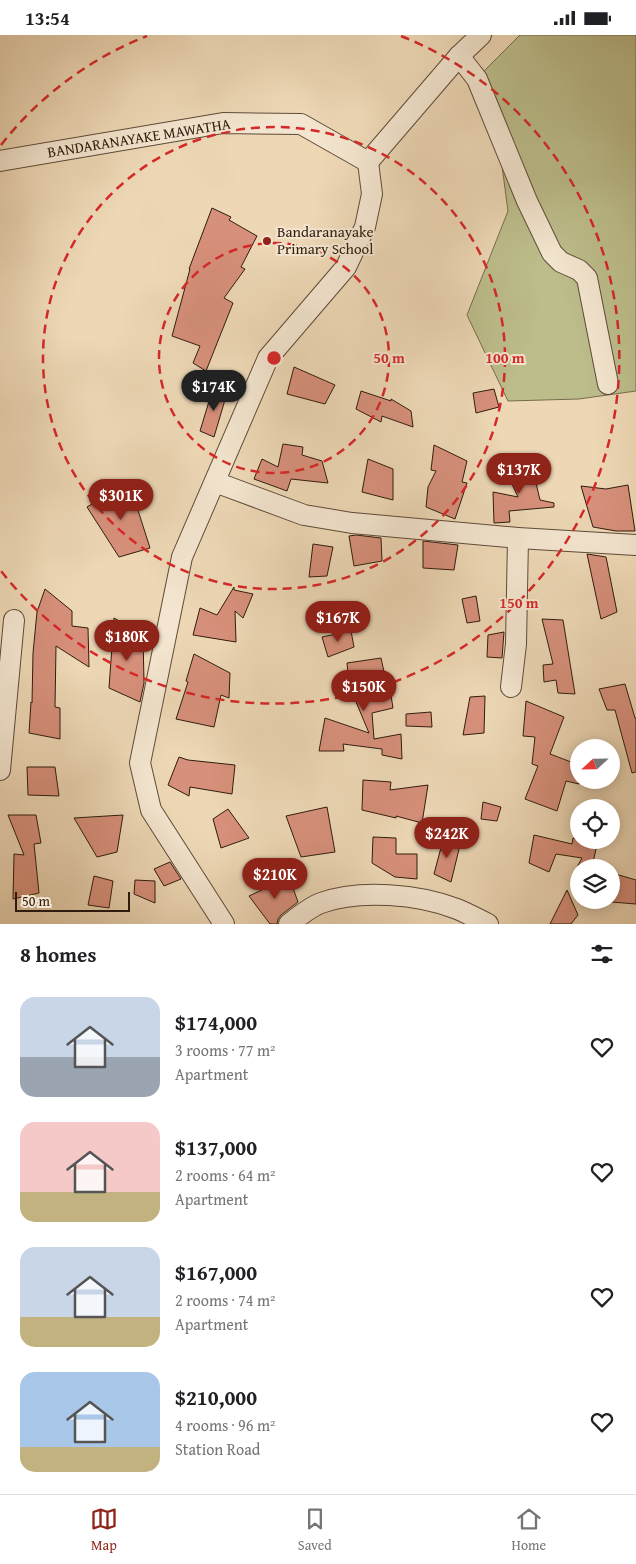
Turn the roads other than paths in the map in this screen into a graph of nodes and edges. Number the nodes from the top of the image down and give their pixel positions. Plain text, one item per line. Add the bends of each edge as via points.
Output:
1 (481, 35) edge
2 (459, 56) junction
3 (0, 161) edge
4 (368, 162) junction
5 (608, 384) dead end
6 (215, 482) junction
7 (518, 538) junction
8 (636, 545) edge
9 (14, 620) dead end
10 (511, 687) dead end
11 (4, 698) edge
12 (0, 770) edge
13 (224, 924) edge
14 (289, 924) edge
15 (488, 924) edge

1 - 2 street
2 - 4 street
2 - 5 street via 477,79 552,253 561,263 580,270 587,278
3 - 4 street, BANDARANAYAKE MAWATHA via 223,123 301,124
4 - 6 street via 372,194 365,227 346,267 268,357
6 - 7 street via 304,515 352,523
6 - 13 street via 182,557 140,763 150,810
7 - 8 street
7 - 10 street via 516,644
9 - 11 street
11 - 12 street
14 - 15 street via 319,903 346,896 397,895 456,909

